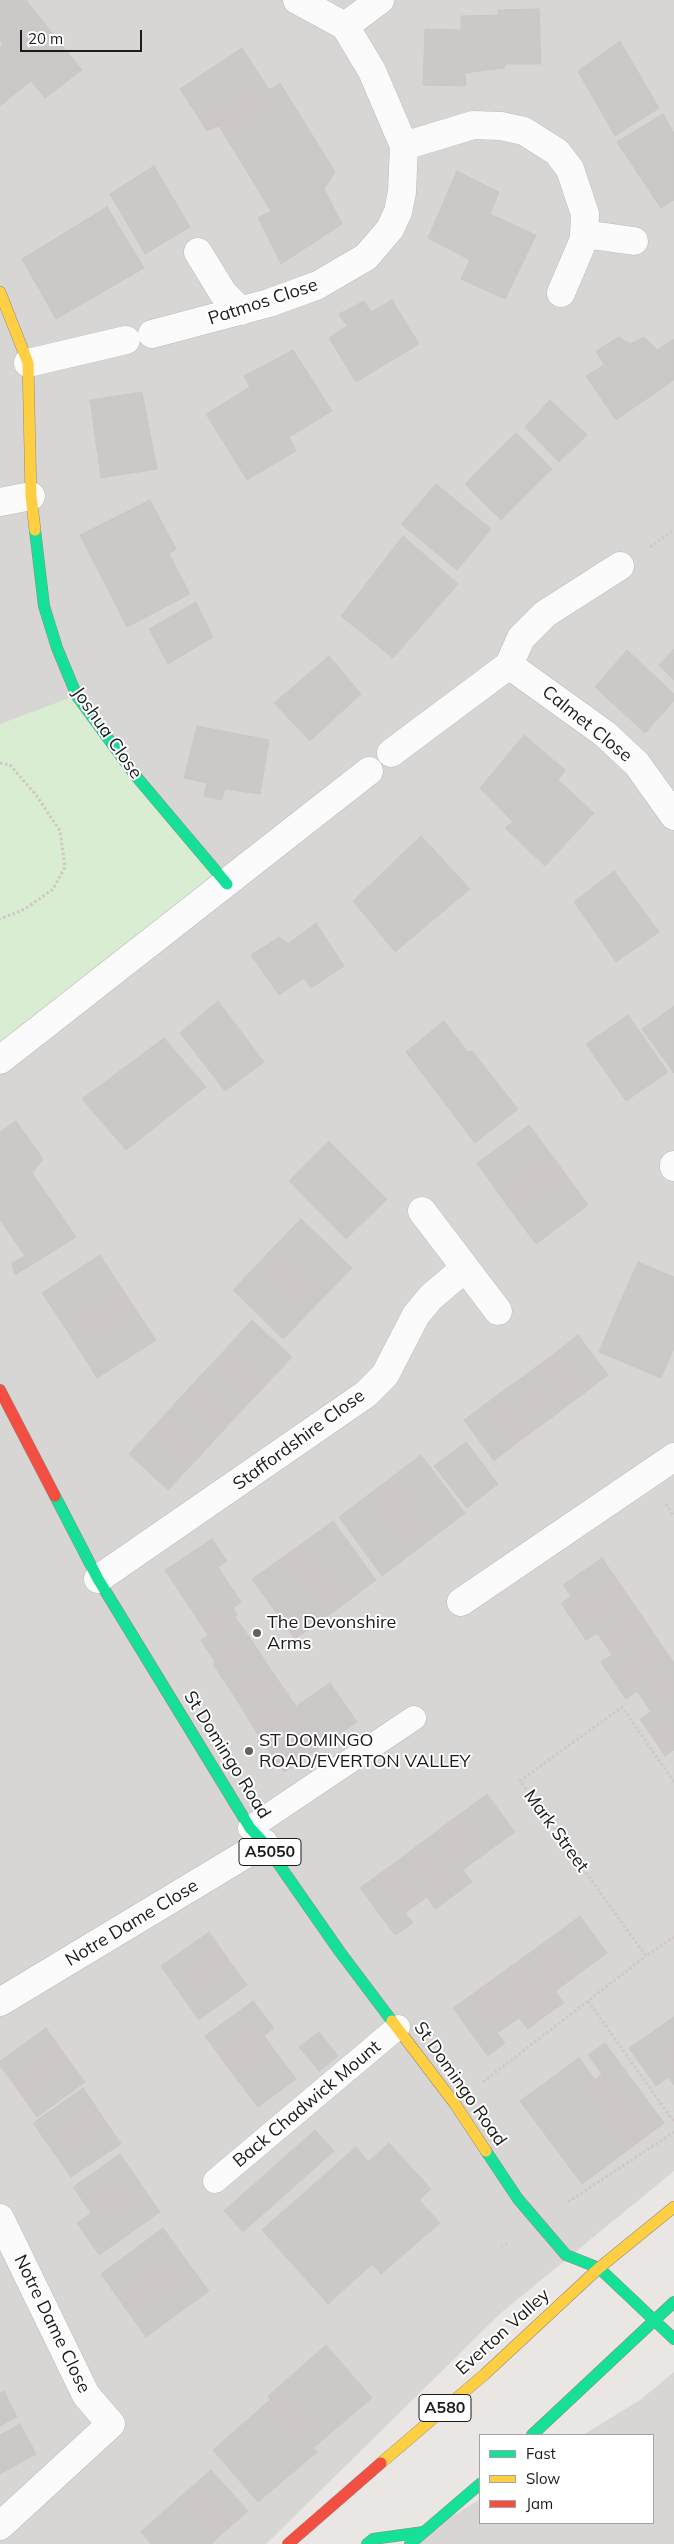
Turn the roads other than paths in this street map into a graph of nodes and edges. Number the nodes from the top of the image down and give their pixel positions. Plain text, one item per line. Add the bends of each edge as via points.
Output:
1 (297, 0) edge
2 (380, 0) edge
3 (345, 26) junction
4 (404, 146) junction
5 (584, 234) junction
6 (634, 241) dead end
7 (198, 252) dead end
8 (0, 292) edge
9 (561, 293) dead end
10 (241, 311) junction
11 (28, 363) junction
12 (31, 496) junction
13 (0, 502) edge
14 (620, 566) dead end
15 (510, 665) junction
16 (390, 753) dead end
17 (369, 771) dead end
18 (674, 816) edge
19 (227, 884) junction
20 (0, 1060) edge
21 (422, 1210) dead end
22 (465, 1268) junction
23 (498, 1311) dead end
24 (0, 1390) edge
25 (674, 1457) edge
26 (98, 1579) junction
27 (461, 1602) dead end
28 (414, 1718) dead end
29 (257, 1836) junction
30 (0, 2002) edge
31 (398, 2027) junction
32 (215, 2181) dead end
33 (674, 2207) edge
34 (0, 2218) edge
35 (599, 2268) junction
36 (674, 2302) edge
37 (654, 2319) junction
38 (674, 2338) edge
39 (533, 2434) edge
40 (479, 2485) edge
41 (0, 2526) edge
42 (424, 2532) junction
43 (288, 2544) edge
44 (367, 2544) edge
45 (410, 2544) edge

1 - 3 street
2 - 3 street
3 - 4 street, Patmos Close via 372,71
4 - 5 street via 473,125 524,131 557,152 570,169 585,214
4 - 10 street, Patmos Close via 398,212 380,244 366,257 318,285
5 - 6 street
5 - 9 street
7 - 10 street via 223,293
8 - 11 main road, Joshua Close
10 - 11 street, Patmos Close
11 - 12 main road, Joshua Close
12 - 13 street
12 - 19 main road, Joshua Close via 44,606 77,696 135,775
14 - 15 street via 545,614 521,638
15 - 16 street
15 - 18 street, Calmet Close via 605,734 637,764
17 - 19 street
19 - 20 street
21 - 22 street
22 - 23 street
22 - 26 street, Staffordshire Close via 416,1315 385,1375 366,1394
24 - 26 main road, St Domingo Road / A5050
25 - 27 street
26 - 29 main road, St Domingo Road / A5050
28 - 29 lane
29 - 30 street, Notre Dame Close
29 - 31 main road, St Domingo Road / A5050
31 - 32 lane, Back Chadwick Mount
31 - 35 main road, St Domingo Road / A5050 via 455,2104 518,2199 566,2254
33 - 35 main road, Everton Valley / A580
34 - 41 street, Notre Dame Close via 86,2395 111,2424
35 - 37 main road, A5050
35 - 43 main road, Everton Valley / A580 via 484,2374
36 - 37 main road
37 - 38 main road, A5050
37 - 39 main road
40 - 42 main road
42 - 44 main road via 373,2539
42 - 45 main road

